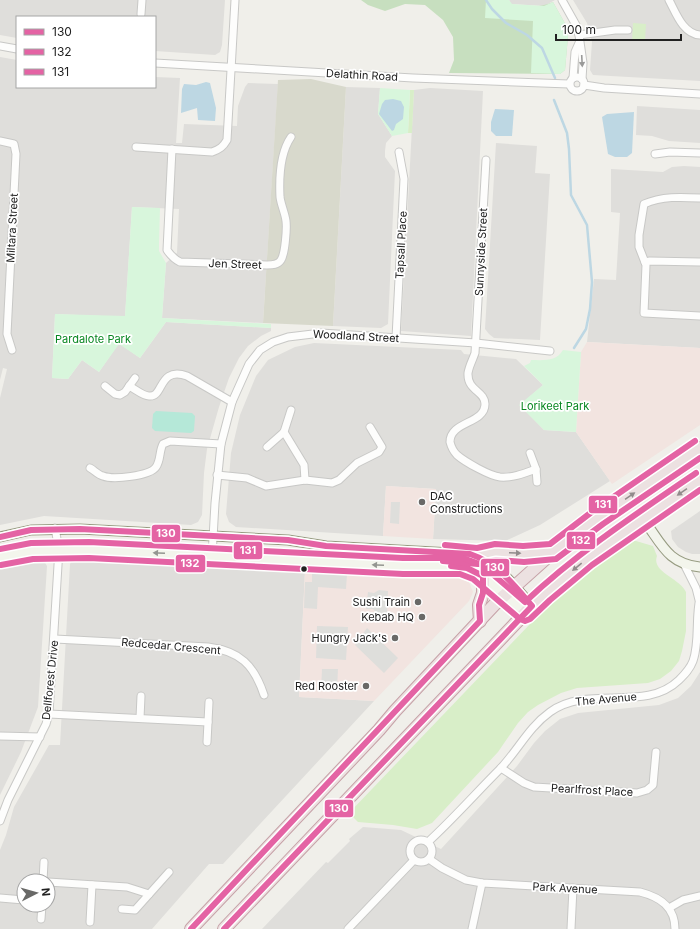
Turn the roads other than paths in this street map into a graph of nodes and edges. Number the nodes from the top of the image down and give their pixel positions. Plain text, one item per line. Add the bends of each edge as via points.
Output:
1 (142, 0) edge
2 (235, 0) edge
3 (562, 0) edge
4 (669, 0) edge
5 (141, 14) dead end
6 (628, 30) dead end
7 (579, 35) junction
8 (700, 35) edge
9 (579, 43) junction
10 (0, 46) edge
11 (16, 49) edge
12 (156, 63) edge
13 (231, 68) junction
14 (573, 78) junction
15 (583, 82) junction
16 (569, 84) junction
17 (700, 94) edge
18 (291, 137) dead end
19 (0, 141) edge
20 (136, 147) dead end
21 (172, 150) junction
22 (399, 152) dead end
23 (700, 153) edge
24 (655, 154) dead end
25 (486, 160) dead end
26 (700, 198) edge
27 (645, 262) junction
28 (700, 262) edge
29 (700, 316) edge
30 (396, 338) junction
31 (476, 344) junction
32 (12, 350) dead end
33 (550, 351) dead end
34 (135, 378) dead end
35 (105, 386) dead end
36 (129, 386) junction
37 (232, 402) junction
38 (290, 410) dead end
39 (370, 427) dead end
40 (284, 432) junction
41 (221, 444) junction
42 (267, 447) dead end
43 (700, 448) edge
44 (530, 453) dead end
45 (90, 468) dead end
46 (536, 469) junction
47 (217, 475) junction
48 (305, 480) junction
49 (700, 480) edge
50 (537, 482) dead end
51 (643, 519) junction
52 (55, 528) junction
53 (213, 536) junction
54 (0, 537) edge
55 (58, 550) junction
56 (553, 552) junction
57 (0, 556) edge
58 (212, 556) junction
59 (478, 556) junction
60 (684, 564) junction
61 (700, 567) edge
62 (483, 576) junction
63 (514, 586) junction
64 (505, 595) junction
65 (700, 599) edge
66 (528, 610) junction
67 (480, 621) junction
68 (54, 639) junction
69 (698, 648) edge
70 (264, 695) dead end
71 (141, 696) dead end
72 (209, 702) dead end
73 (49, 714) junction
74 (140, 718) junction
75 (208, 722) junction
76 (0, 736) edge
77 (40, 737) junction
78 (207, 742) dead end
79 (656, 752) dead end
80 (501, 768) junction
81 (0, 821) edge
82 (428, 842) junction
83 (429, 859) junction
84 (414, 860) junction
85 (44, 862) dead end
86 (169, 872) dead end
87 (43, 873) edge
88 (56, 883) edge
89 (482, 883) junction
90 (92, 885) junction
91 (573, 888) junction
92 (149, 894) junction
93 (700, 896) edge
94 (0, 898) edge
95 (16, 899) edge
96 (669, 908) junction
97 (122, 909) dead end
98 (41, 913) edge
99 (41, 919) dead end
100 (90, 922) dead end
101 (191, 929) edge
102 (224, 929) edge
103 (348, 929) edge
104 (472, 929) edge
105 (571, 929) edge
106 (675, 929) edge

1 - 5 street
2 - 13 street
3 - 7 street
4 - 8 street via 685,27 691,33
6 - 7 street
7 - 9 street
9 - 14 street via 575,52
9 -> 15 street via 582,51
10 - 11 street
12 - 13 street, Delathin Road
13 - 16 street, Delathin Road
13 - 21 street via 227,140 224,145 212,152
14 - 15 street via 577,77
14 - 16 street
15 - 16 street via 581,90 577,92 572,90
15 - 17 street via 604,88
18 - 21 street, Jen Street via 285,146 280,174 280,198 286,220 284,251 281,261 267,265 180,262 170,255 167,250
19 - 32 street, Miltara Street via 14,144 16,154 7,334
20 - 21 street
22 - 30 street, Tapsall Place via 404,179
23 - 24 street
25 - 31 street, Sunnyside Street
26 - 27 street via 673,197 644,204 639,247
27 - 28 street
27 - 29 street via 644,313
30 - 31 street, Woodland Street
30 - 37 street, Woodland Street via 321,333 288,336 260,350 249,364
31 - 33 street, Woodland Street
31 - 46 street, Sunnyside Street via 468,373 473,388 484,398 484,410 454,432 450,440 451,447 457,455 488,474 510,476
34 - 36 street
35 - 36 street via 120,395
36 - 37 street via 152,396 168,376 174,373 181,374
37 - 41 street, Woodland Street
38 - 40 street
39 - 48 street via 382,447 379,452 357,463 339,480 332,483
40 - 42 street
40 - 48 street via 304,465
41 - 45 street via 170,441 163,444 156,467 152,472 145,474 110,478
41 - 47 street, Woodland Street
56 -> 43 highway
44 - 46 street
46 - 50 street
47 - 48 street via 247,478 266,486
47 - 53 street, Woodland Street
49 -> 51 highway
51 - 60 main road via 670,555
51 -> 66 highway via 579,566
52 - 53 main road
52 - 54 main road
52 - 55 street, Dellforest Drive
53 - 58 street, Woodland Street
53 - 59 main road
55 - 57 main road
58 -> 55 main road
55 - 68 street, Dellforest Drive
59 -> 56 highway via 495,552
56 - 63 highway
62 -> 58 main road via 462,566 403,566
59 - 63 main road via 492,564
60 - 61 main road
60 - 65 street
62 - 64 main road
62 - 67 highway via 483,593 479,605
63 - 64 highway
63 - 66 main road
64 - 66 main road
64 - 67 highway
65 - 69 street, The Avenue
66 - 102 highway
67 - 101 highway
68 - 70 street, Redcedar Crescent via 222,649 250,666 259,679
68 - 73 street, Dellforest Drive
69 - 80 street, The Avenue via 686,673 663,692 648,696 578,700 557,707 535,725
71 - 74 street
72 - 75 street
73 - 74 street
73 - 77 street, Dellforest Drive
74 - 75 street
75 - 78 street
76 - 77 street
77 - 81 street, Dellforest Drive
79 - 80 street, Pearlfrost Place via 653,785 637,793 534,787
80 - 82 street, The Avenue
82 - 83 street via 432,850
82 - 84 street via 421,840 414,843 411,850
83 - 84 street via 420,862
83 - 89 street, Park Avenue via 466,880
84 - 103 street
85 - 87 street
86 - 92 street
88 - 90 street
89 - 91 street, Park Avenue
89 - 104 street
90 - 92 street via 127,887
90 - 100 street
91 - 96 street, Park Avenue via 640,892 652,895
91 - 105 street
92 - 97 street via 135,910
93 - 96 street via 683,900
94 - 95 street
96 - 106 street via 675,920
98 - 99 street

